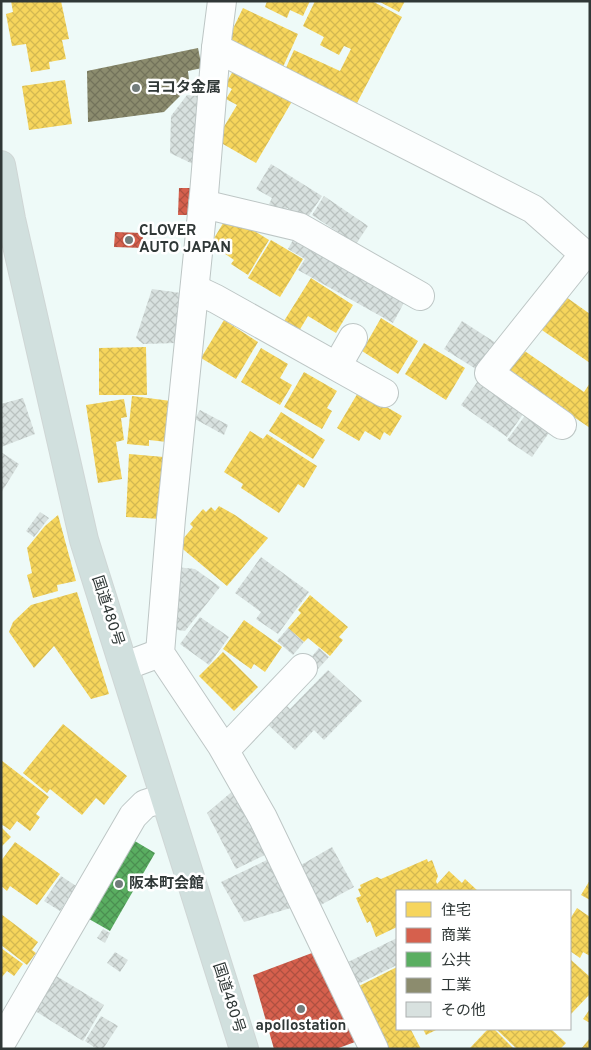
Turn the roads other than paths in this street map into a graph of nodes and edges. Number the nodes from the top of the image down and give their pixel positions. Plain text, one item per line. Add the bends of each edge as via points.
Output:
1 (222, 1) edge
2 (216, 48) junction
3 (1, 165) edge
4 (203, 204) junction
5 (194, 289) junction
6 (420, 296) dead end
7 (353, 338) dead end
8 (337, 366) junction
9 (384, 393) dead end
10 (562, 425) dead end
11 (160, 653) junction
12 (125, 666) junction
13 (303, 668) dead end
14 (225, 750) junction
15 (164, 798) junction
16 (1, 1043) edge
17 (244, 1049) edge
18 (374, 1049) edge

1 - 2 street
2 - 4 street
2 - 10 street via 533,209 584,254 489,373
3 - 12 highway, 国道480号 via 84,540
4 - 5 street
4 - 6 street via 299,227
5 - 8 street
5 - 11 street
7 - 8 street
8 - 9 street
11 - 12 street
11 - 14 street
12 - 15 highway, 国道480号
13 - 14 street
14 - 18 street via 263,818
15 - 16 street via 145,804 133,816
15 - 17 highway, 国道480号

